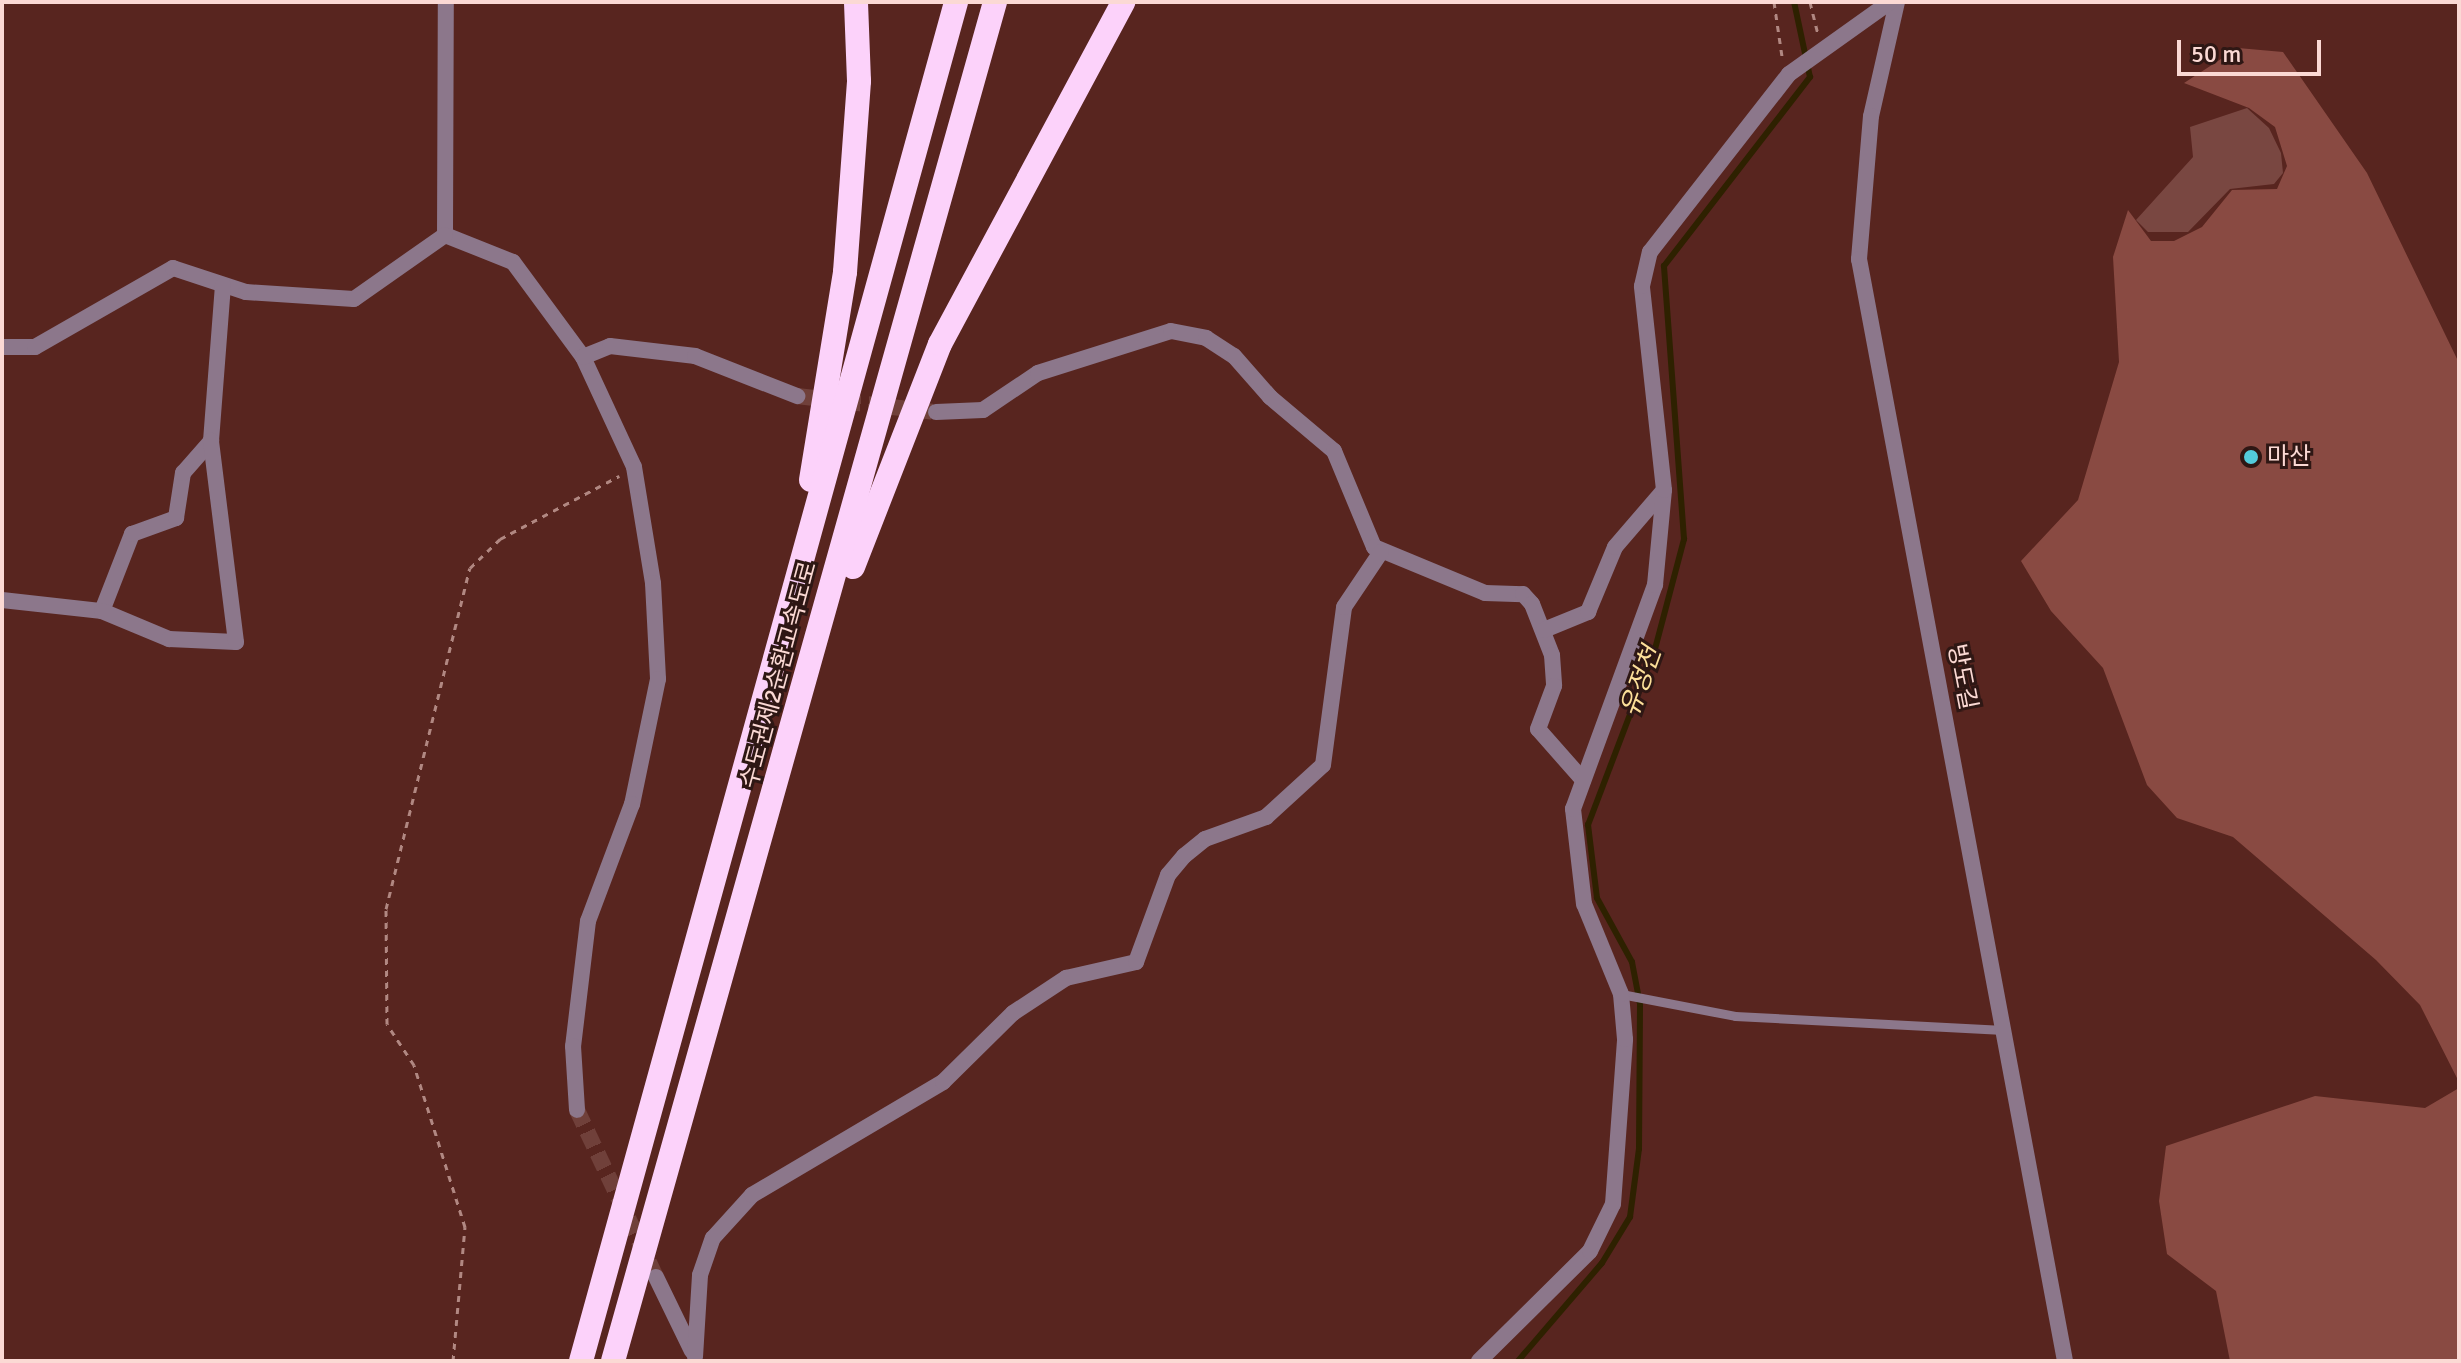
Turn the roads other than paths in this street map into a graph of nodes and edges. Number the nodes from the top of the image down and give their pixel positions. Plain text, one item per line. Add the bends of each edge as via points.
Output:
1 (446, 2) edge
2 (856, 2) edge
3 (956, 2) edge
4 (995, 2) edge
5 (1123, 2) edge
6 (1890, 2) edge
7 (1897, 2) edge
8 (445, 235) junction
9 (223, 285) junction
10 (2, 347) edge
11 (583, 357) junction
12 (797, 396) tunnel mouth
13 (936, 412) tunnel mouth
14 (211, 441) junction
15 (1664, 490) junction
16 (1381, 552) junction
17 (2, 600) edge
18 (102, 611) junction
19 (1544, 630) junction
20 (1583, 780) junction
21 (774, 797) junction
22 (741, 801) junction
23 (1621, 994) junction
24 (2004, 1030) junction
25 (577, 1110) tunnel mouth
26 (656, 1277) tunnel mouth
27 (694, 1360) edge
28 (581, 1361) edge
29 (613, 1361) edge
30 (1479, 1361) edge
31 (2065, 1361) edge

1 - 8 street
2 - 22 highway via 854,164 823,422
3 - 22 highway, 수도권제2순환고속도로
4 - 21 highway, 수도권제2순환고속도로
5 - 21 highway via 911,408
6 - 15 street via 1792,71 1650,252 1642,286
7 - 24 street, 방도길 via 1871,116 1859,259
8 - 9 street via 354,299
8 - 11 street via 513,262
9 - 10 street via 173,268 35,347
9 - 14 street
11 - 12 street via 610,346 695,356
11 - 25 street via 634,467 653,583 658,679 632,804 588,921 573,1046
13 - 16 street via 983,410 1038,373 1171,331 1206,338 1234,356 1270,397 1334,451 1358,517
14 - 18 street via 183,473 176,518 132,534
14 - 18 street via 236,642 169,639
15 - 19 street via 1615,547 1588,612
15 - 20 street via 1655,585
16 - 19 street via 1485,593 1523,594
16 - 27 street via 1344,607 1323,765 1266,817 1205,839 1184,856 1168,875 1136,962 1066,978 1013,1013 943,1082 752,1195 713,1238 700,1275
17 - 18 street
19 - 20 street via 1554,686 1538,729
20 - 23 street via 1573,809 1573,863
21 - 29 highway, 수도권제2순환고속도로
22 - 28 highway, 수도권제2순환고속도로
23 - 24 lane via 1649,995 1735,1016
23 - 30 street via 1625,1039 1613,1204 1590,1251
24 - 31 street, 방도길
26 - 27 street

